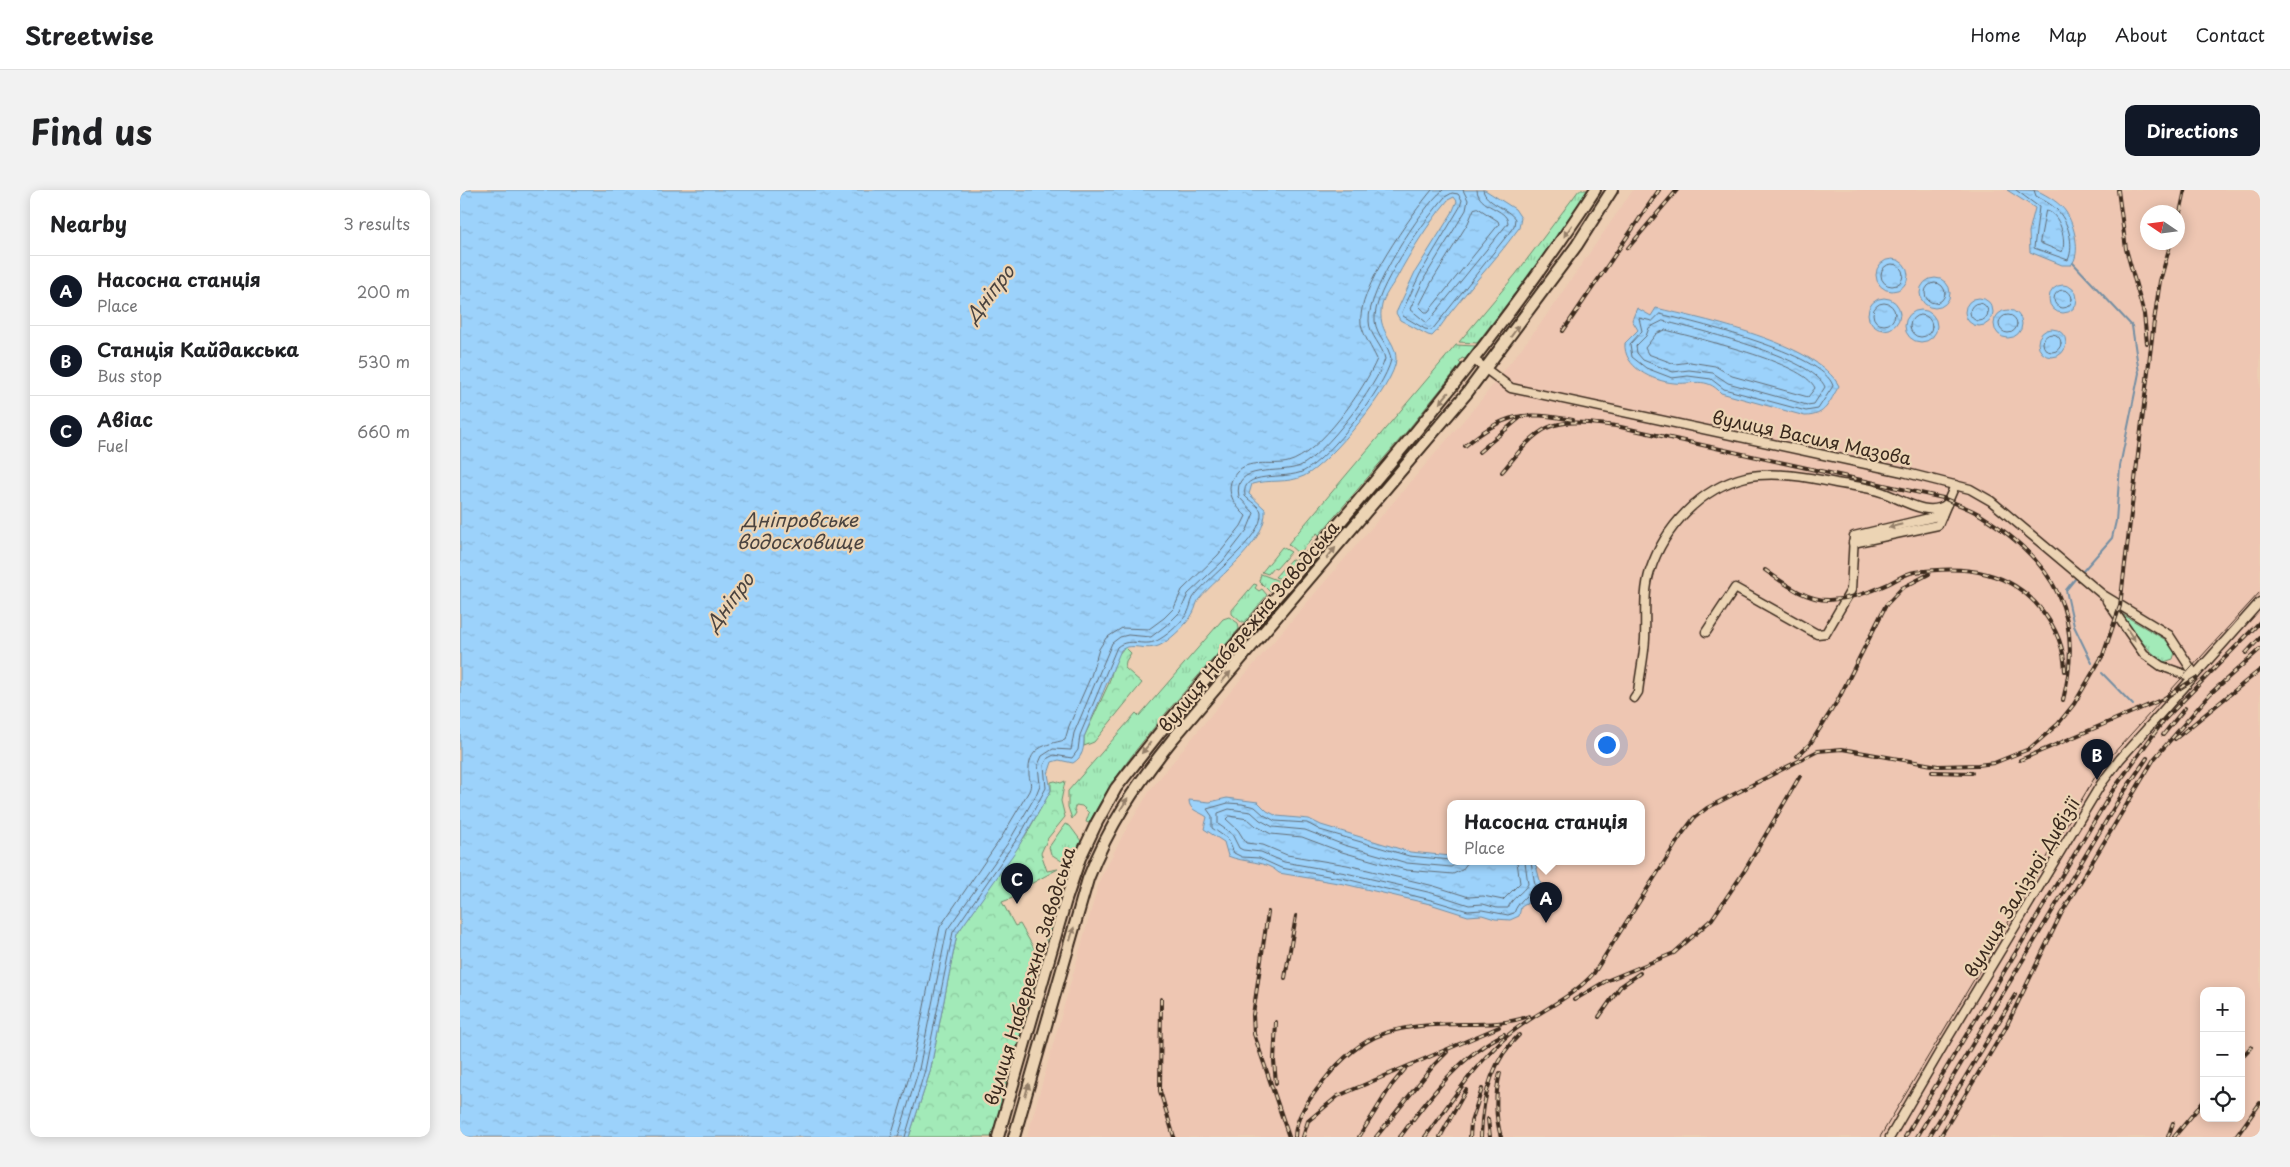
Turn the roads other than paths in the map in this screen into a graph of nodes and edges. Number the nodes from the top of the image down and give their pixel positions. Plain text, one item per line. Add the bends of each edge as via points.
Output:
1 (1595, 190) edge
2 (1612, 190) edge
3 (1474, 360) junction
4 (1486, 370) junction
5 (1955, 485) junction
6 (1947, 504) junction
7 (2103, 595) junction
8 (2260, 602) edge
9 (1706, 632) dead end
10 (2194, 676) junction
11 (1634, 698) dead end
12 (998, 1137) edge
13 (1014, 1137) edge
14 (1890, 1137) edge

1 -> 3 main road, вулиця Набережна Заводська
4 -> 2 main road, вулиця Набережна Заводська via 1577,245
3 - 4 street, вулиця Василя Мазова
3 -> 12 main road, вулиця Набережна Заводська via 1133,764 1111,796 1074,874
4 - 5 street, вулиця Василя Мазова via 1511,388
13 -> 4 main road, вулиця Набережна Заводська via 1088,879 1119,812 1172,740
5 - 6 street
5 - 7 street, вулиця Василя Мазова via 1991,501
6 - 9 street via 1938,525 1853,543 1851,590 1826,633 1817,634 1735,588
6 - 11 street via 1940,510 1928,510 1882,492 1824,480 1776,475 1747,477 1719,486 1685,513 1658,550 1649,573 1645,640 1638,692
7 - 10 street, вулиця Василя Мазова via 2169,635
7 -> 10 street, вулиця Василя Мазова via 2144,654 2161,666
8 - 10 street, вулиця Залізної Дивізії
10 - 14 street, вулиця Залізної Дивізії via 2101,784

